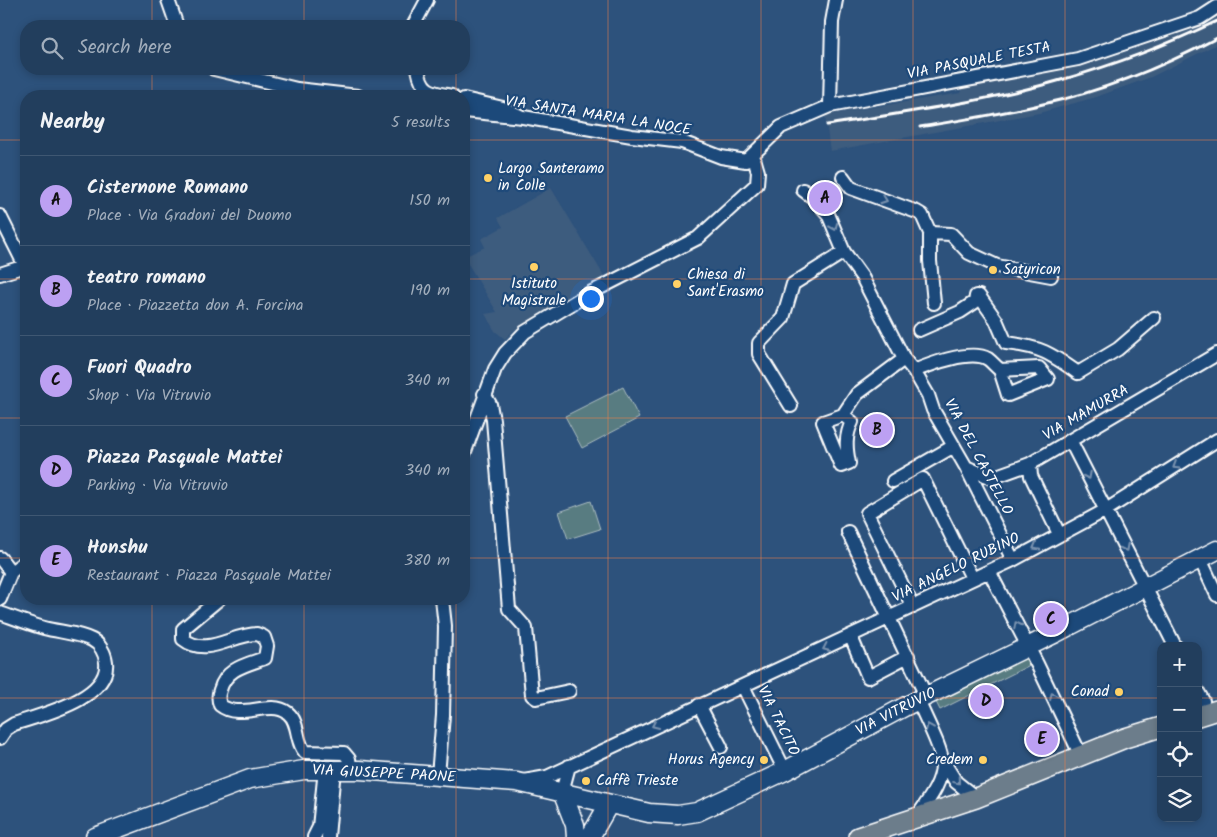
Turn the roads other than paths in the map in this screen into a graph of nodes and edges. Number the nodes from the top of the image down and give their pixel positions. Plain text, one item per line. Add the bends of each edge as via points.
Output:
1 (168, 0) edge
2 (427, 0) edge
3 (836, 0) edge
4 (1217, 7) edge
5 (175, 20) edge
6 (416, 20) edge
7 (239, 75) edge
8 (420, 75) edge
9 (306, 90) edge
10 (428, 90) edge
11 (470, 100) edge
12 (830, 106) junction
13 (470, 112) edge
14 (522, 117) junction
15 (754, 155) junction
16 (843, 177) dead end
17 (803, 190) dead end
18 (0, 216) edge
19 (930, 232) junction
20 (844, 252) junction
21 (20, 257) edge
22 (20, 268) edge
23 (0, 274) edge
24 (1051, 276) dead end
25 (934, 303) dead end
26 (1154, 318) dead end
27 (919, 330) dead end
28 (1048, 352) junction
29 (1217, 354) edge
30 (904, 358) junction
31 (1039, 368) junction
32 (914, 370) junction
33 (1000, 370) junction
34 (484, 394) junction
35 (791, 406) dead end
36 (843, 415) dead end
37 (470, 425) edge
38 (473, 428) junction
39 (470, 437) edge
40 (1217, 440) edge
41 (1071, 442) junction
42 (954, 446) junction
43 (1030, 464) junction
44 (966, 467) junction
45 (893, 481) dead end
46 (1106, 510) junction
47 (848, 532) dead end
48 (1059, 534) junction
49 (1217, 550) edge
50 (0, 558) edge
51 (1200, 559) junction
52 (1013, 560) junction
53 (20, 565) edge
54 (989, 571) junction
55 (11, 572) junction
56 (972, 578) junction
57 (1144, 587) junction
58 (1217, 595) edge
59 (0, 599) edge
60 (212, 605) edge
61 (443, 605) edge
62 (913, 607) junction
63 (0, 613) edge
64 (890, 618) junction
65 (851, 637) junction
66 (1173, 642) edge
67 (1028, 646) junction
68 (908, 656) junction
69 (743, 686) junction
70 (569, 690) dead end
71 (922, 698) junction
72 (699, 705) junction
73 (1157, 728) edge
74 (0, 738) edge
75 (722, 747) dead end
76 (1081, 756) junction
77 (942, 761) junction
78 (569, 766) junction
79 (336, 769) junction
80 (784, 771) junction
81 (438, 776) junction
82 (517, 782) junction
83 (562, 792) junction
84 (976, 798) junction
85 (609, 804) junction
86 (916, 818) junction
87 (96, 837) edge
88 (314, 837) edge
89 (328, 837) edge
90 (576, 837) edge
91 (590, 837) edge
92 (858, 837) edge

1 - 5 street
2 - 6 street
3 - 12 street via 832,22
4 - 12 street, VIA PASQUALE TESTA via 1200,18 1078,59
7 - 9 street
8 - 10 street
11 - 14 street via 503,108
12 - 15 street, VIA PASQUALE TESTA via 781,127
13 - 14 street, VIA SANTA MARIA LA NOCE
14 - 15 street, VIA SANTA MARIA LA NOCE via 682,142 738,161 746,161
15 - 34 street via 757,184 698,238 588,294 525,332 505,353
16 -> 19 street via 852,188 922,215
17 -> 20 street, VIA DEL CASTELLO via 828,214
18 - 21 street
19 - 24 street via 951,234 969,253 997,266
19 - 25 street
20 - 30 street, VIA DEL CASTELLO via 862,277
20 - 35 street via 793,284 783,318 760,343 759,354
22 - 23 street
26 - 28 street via 1118,349 1078,372
27 - 28 street via 960,312 977,296 996,320 1006,343
28 - 31 street
29 - 41 street, VIA MAMURRA
30 - 32 street, VIA DEL CASTELLO
30 - 36 street via 857,394
31 - 33 street
31 - 33 street via 1048,379 1008,395
32 - 33 street via 940,361 974,356 988,359
32 - 42 street, VIA DEL CASTELLO
34 - 38 street
34 - 70 street via 493,420 509,609 526,628 532,695 536,698
37 - 38 street
38 - 39 street
40 -> 46 street, VIA ANGELO RUBINO
41 - 43 street, VIA MAMURRA
41 -> 46 street
42 - 44 street, VIA DEL CASTELLO
42 - 45 street
43 - 44 street, VIA MAMURRA via 991,478
43 - 48 street via 1031,476
44 - 52 street, VIA DEL CASTELLO
46 - 48 street, VIA ANGELO RUBINO
46 -> 57 street
47 - 64 street
48 -> 52 street, VIA ANGELO RUBINO
49 - 51 street, VIA VITRUVIO
50 - 55 street
51 - 57 street, VIA VITRUVIO
51 - 58 street
52 - 54 street, VIA ANGELO RUBINO
53 - 55 street
54 - 56 street, VIA ANGELO RUBINO
67 -> 54 street
55 - 59 street
56 - 62 street, VIA ANGELO RUBINO
56 - 62 street via 923,479 867,513
57 - 66 street
57 - 67 street, VIA VITRUVIO
60 - 79 street via 183,629 183,639 202,647 257,634 264,637 267,646 265,658 228,674 220,690 220,706 234,712 281,710 289,714 305,752 344,754 349,759
61 - 81 street via 443,714
62 - 64 street, VIA ANGELO RUBINO
63 - 74 street via 43,628 91,639 104,653 106,666 103,678 76,702 14,724
64 - 65 street, VIA ANGELO RUBINO
64 - 68 street
65 - 68 street via 868,677
65 -> 69 street, VIA ANGELO RUBINO
67 - 71 street, VIA VITRUVIO
76 -> 67 street
68 - 71 street
69 - 72 street, VIA ANGELO RUBINO
69 - 80 street, VIA TACITO
77 -> 71 street
71 - 80 street, VIA VITRUVIO
72 - 75 street
72 -> 78 street, VIA ANGELO RUBINO
73 - 76 main road
76 - 84 main road
77 -> 84 street via 956,782
77 - 86 street via 934,791
78 - 82 street, VIA ANGELO RUBINO via 548,777
78 - 83 street
79 - 81 street, VIA GIUSEPPE PAONE
79 - 87 street, VIA GIUSEPPE PAONE via 277,773 250,779
79 - 88 street
79 - 89 street
80 - 85 street, VIA VITRUVIO via 704,809 678,815 649,813
81 - 82 street, VIA GIUSEPPE PAONE
82 - 83 street, VIA GIUSEPPE PAONE
83 - 85 street, VIA VITRUVIO
83 - 90 street via 575,825
84 - 86 main road
85 - 91 street
86 - 92 main road

